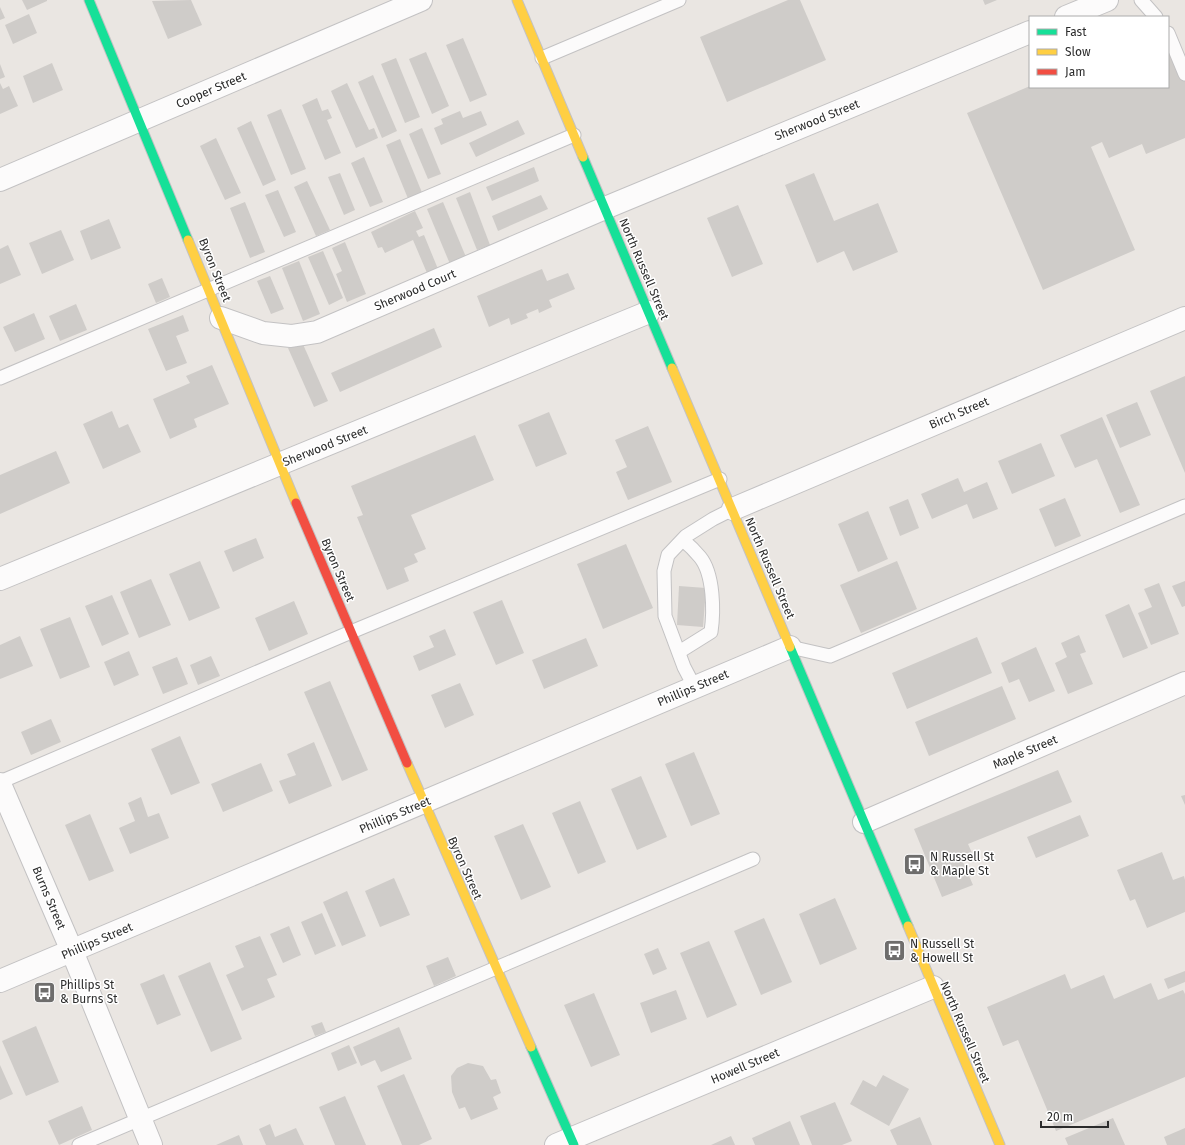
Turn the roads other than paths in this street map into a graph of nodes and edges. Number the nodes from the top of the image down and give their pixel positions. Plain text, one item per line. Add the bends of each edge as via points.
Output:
1 (89, 0) edge
2 (421, 0) edge
3 (518, 0) edge
4 (679, 0) edge
5 (1107, 0) edge
6 (1141, 0) edge
7 (1068, 16) edge
8 (1155, 16) edge
9 (1029, 32) edge
10 (1169, 35) edge
11 (542, 58) junction
12 (1185, 74) edge
13 (140, 121) junction
14 (574, 135) junction
15 (0, 180) edge
16 (605, 208) junction
17 (210, 290) junction
18 (649, 312) junction
19 (221, 318) junction
20 (1185, 318) edge
21 (0, 378) edge
22 (280, 465) junction
23 (720, 479) junction
24 (1185, 506) edge
25 (733, 509) junction
26 (683, 540) junction
27 (0, 579) edge
28 (351, 632) junction
29 (790, 648) junction
30 (679, 652) junction
31 (1185, 683) edge
32 (695, 688) junction
33 (0, 783) edge
34 (424, 803) junction
35 (864, 822) junction
36 (753, 859) dead end
37 (72, 951) junction
38 (496, 969) junction
39 (0, 981) edge
40 (933, 987) junction
41 (140, 1119) junction
42 (567, 1143) edge
43 (79, 1145) edge
44 (151, 1145) edge
45 (1000, 1145) edge

1 - 13 street, Byron Street
2 - 13 street, Cooper Street
3 - 11 street, North Russell Street
4 - 11 lane
5 - 7 street
6 - 8 lane
9 - 16 street, Sherwood Street
10 - 12 lane
11 - 14 street, North Russell Street
13 - 15 street, Cooper Street
13 - 17 street, Byron Street
14 - 16 street, North Russell Street
14 - 17 lane
16 - 18 street, North Russell Street
16 - 19 street, Sherwood Court via 317,332 291,336 263,333
17 - 19 street, Byron Street
17 - 21 lane
18 - 22 street, Sherwood Street
18 - 23 street, North Russell Street
19 - 22 street, Byron Street
20 - 25 street, Birch Street
22 - 27 street, Sherwood Street
22 - 28 street, Byron Street
23 - 25 street, North Russell Street
23 - 28 lane
24 - 29 lane via 830,656
25 - 26 lane via 713,518
25 - 29 street, North Russell Street
26 - 30 lane via 668,555 664,571 665,616
26 - 30 lane via 701,558 710,579 714,616 711,632
28 - 33 lane
28 - 34 street, Byron Street
29 - 32 street, Phillips Street
29 - 35 street, North Russell Street
30 - 32 lane
31 - 35 street, Maple Street
32 - 34 street, Phillips Street
33 - 37 street, Burns Street
34 - 37 street, Phillips Street
34 - 38 street, Byron Street
35 - 40 street, North Russell Street
36 - 38 lane
37 - 39 street, Phillips Street
37 - 41 street, Burns Street
38 - 41 lane
38 - 42 street, Byron Street
40 - 42 street, Howell Street
40 - 45 street, North Russell Street
41 - 43 lane
41 - 44 street, Burns Street

